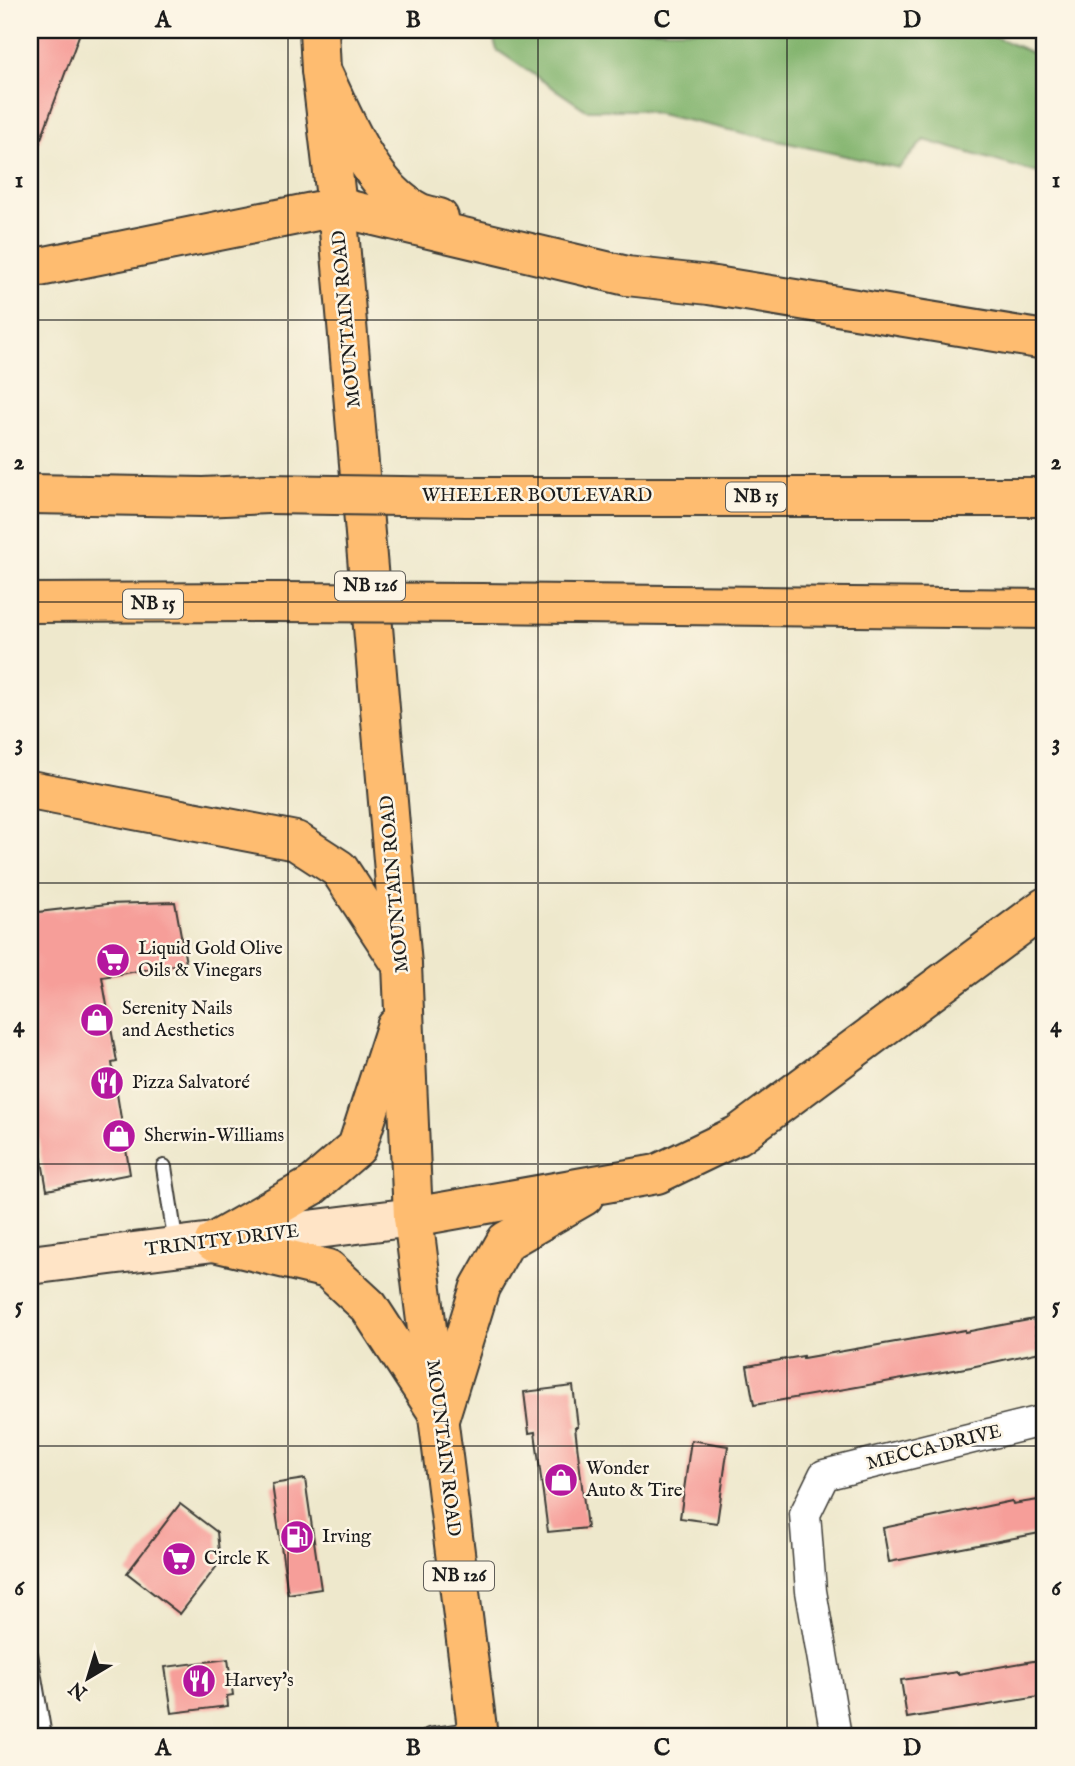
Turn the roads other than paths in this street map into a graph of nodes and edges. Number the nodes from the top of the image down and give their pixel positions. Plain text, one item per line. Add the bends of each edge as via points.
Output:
1 (319, 30) edge
2 (321, 70) junction
3 (337, 207) junction
4 (30, 269) edge
5 (709, 285) junction
6 (1045, 340) edge
7 (30, 494) edge
8 (1045, 497) edge
9 (30, 603) edge
10 (1045, 609) edge
11 (30, 790) edge
12 (1045, 907) edge
13 (402, 965) junction
14 (404, 1003) junction
15 (164, 1167) dead end
16 (607, 1183) junction
17 (413, 1217) junction
18 (214, 1242) junction
19 (176, 1246) junction
20 (30, 1265) edge
21 (440, 1416) junction
22 (1045, 1420) edge
23 (30, 1654) edge
24 (477, 1733) edge
25 (44, 1736) edge
26 (429, 1736) edge
27 (836, 1736) edge

1 - 2 main road, MOUNTAIN ROAD / NB 126
2 - 3 main road, MOUNTAIN ROAD / NB 126
2 - 5 main road via 365,161 418,213
3 - 4 main road
3 - 5 main road via 628,276
3 - 13 main road, MOUNTAIN ROAD / NB 126
5 - 6 main road
7 - 8 main road, WHEELER BOULEVARD / NB 15, bridge
9 - 10 main road, NB 15, bridge
11 - 13 main road via 296,841 340,869
12 - 16 main road via 738,1136 657,1174
13 - 14 main road, MOUNTAIN ROAD / NB 126
14 - 17 main road, MOUNTAIN ROAD / NB 126
14 - 18 main road via 358,1147 312,1186
15 - 19 lane
16 - 17 main road
16 - 21 main road via 506,1241 480,1287
17 - 18 street, TRINITY DRIVE
17 - 21 main road, MOUNTAIN ROAD / NB 126
18 - 19 street, TRINITY DRIVE
18 - 21 main road via 328,1269 369,1307
19 - 20 street, TRINITY DRIVE
21 - 24 main road, MOUNTAIN ROAD / NB 126
22 - 27 street, MECCA DRIVE via 824,1475 806,1514 811,1591
23 - 25 lane
24 - 26 lane

